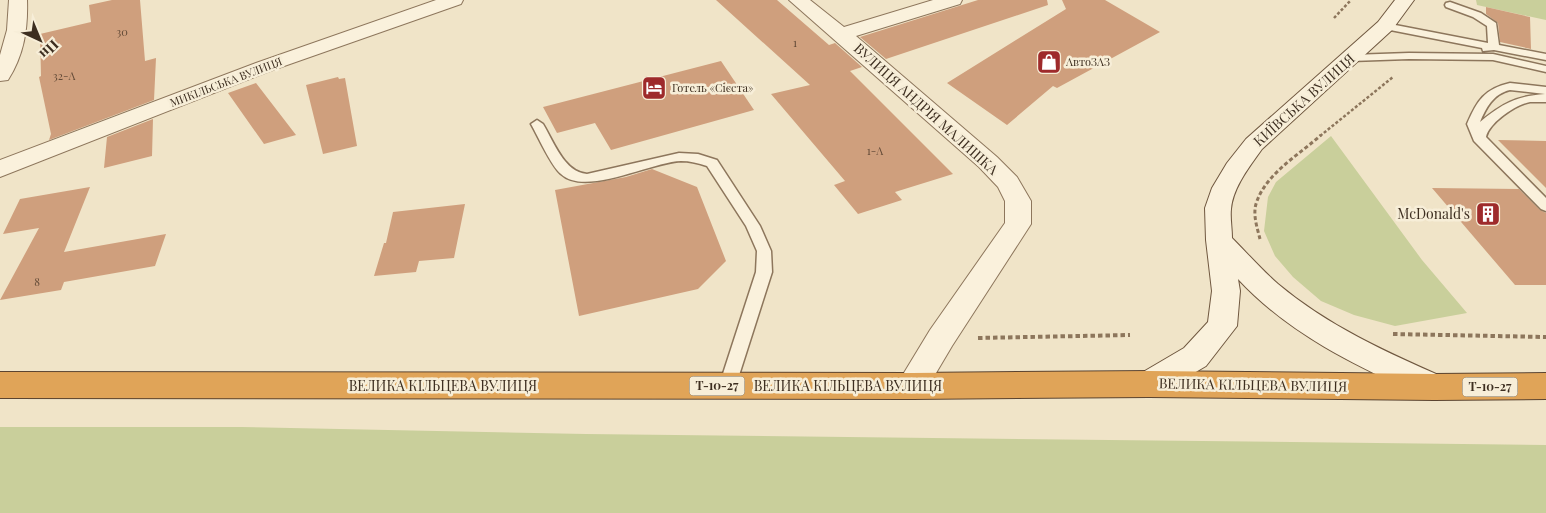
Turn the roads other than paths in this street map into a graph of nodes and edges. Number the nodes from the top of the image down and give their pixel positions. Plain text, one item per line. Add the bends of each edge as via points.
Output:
1 (18, 0) edge
2 (454, 0) edge
3 (798, 0) edge
4 (953, 0) edge
5 (1405, 0) edge
6 (1447, 2) edge
7 (1385, 26) junction
8 (841, 34) junction
9 (1474, 42) junction
10 (1494, 46) junction
11 (1444, 52) junction
12 (1415, 56) junction
13 (1546, 57) edge
14 (1351, 58) junction
15 (1546, 69) edge
16 (0, 75) edge
17 (1546, 91) edge
18 (1546, 98) edge
19 (536, 124) dead end
20 (1479, 138) junction
21 (0, 169) edge
22 (1546, 206) edge
23 (1219, 240) junction
24 (1149, 384) junction
25 (0, 385) edge
26 (728, 386) junction
27 (912, 386) junction
28 (1546, 386) edge
29 (1434, 388) junction

1 - 16 street via 18,27 8,62
2 - 21 street, МИКІЛЬСЬКА ВУЛИЦЯ via 263,67
3 - 8 street, ВУЛИЦЯ АНДРІЯ МАЛИШКА
4 - 8 street
5 - 7 street, КИЇВСЬКА ВУЛИЦЯ
6 - 9 lane via 1479,22 1478,38
6 - 10 lane via 1477,15 1492,26
7 - 9 lane
7 - 14 street, КИЇВСЬКА ВУЛИЦЯ
8 - 27 street, ВУЛИЦЯ АНДРІЯ МАЛИШКА via 988,162 1008,183 1018,201 1018,224
9 - 10 lane
9 - 11 lane
10 - 11 lane via 1482,50
10 - 13 lane
11 - 12 lane
12 - 14 lane
12 - 15 lane via 1493,57
14 - 23 street, КИЇВСЬКА ВУЛИЦЯ via 1254,144 1236,168 1218,208
17 - 20 lane via 1502,86 1480,107 1473,124
18 - 20 lane via 1526,100 1498,114 1482,127
19 - 26 lane via 565,171 575,177 587,178 679,157 712,163 753,226 764,251 764,272
20 - 22 lane
23 - 24 street, КИЇВСЬКА ВУЛИЦЯ via 1226,291 1222,326 1195,357
23 - 29 street via 1274,296 1305,320 1353,351
24 - 27 highway, ВЕЛИКА КІЛЬЦЕВА ВУЛИЦЯ / Т-10-27
24 - 29 highway, ВЕЛИКА КІЛЬЦЕВА ВУЛИЦЯ / Т-10-27
25 - 26 highway, ВЕЛИКА КІЛЬЦЕВА ВУЛИЦЯ / Т-10-27
26 - 27 highway, ВЕЛИКА КІЛЬЦЕВА ВУЛИЦЯ / Т-10-27
28 - 29 highway, ВЕЛИКА КІЛЬЦЕВА ВУЛИЦЯ / Т-10-27

